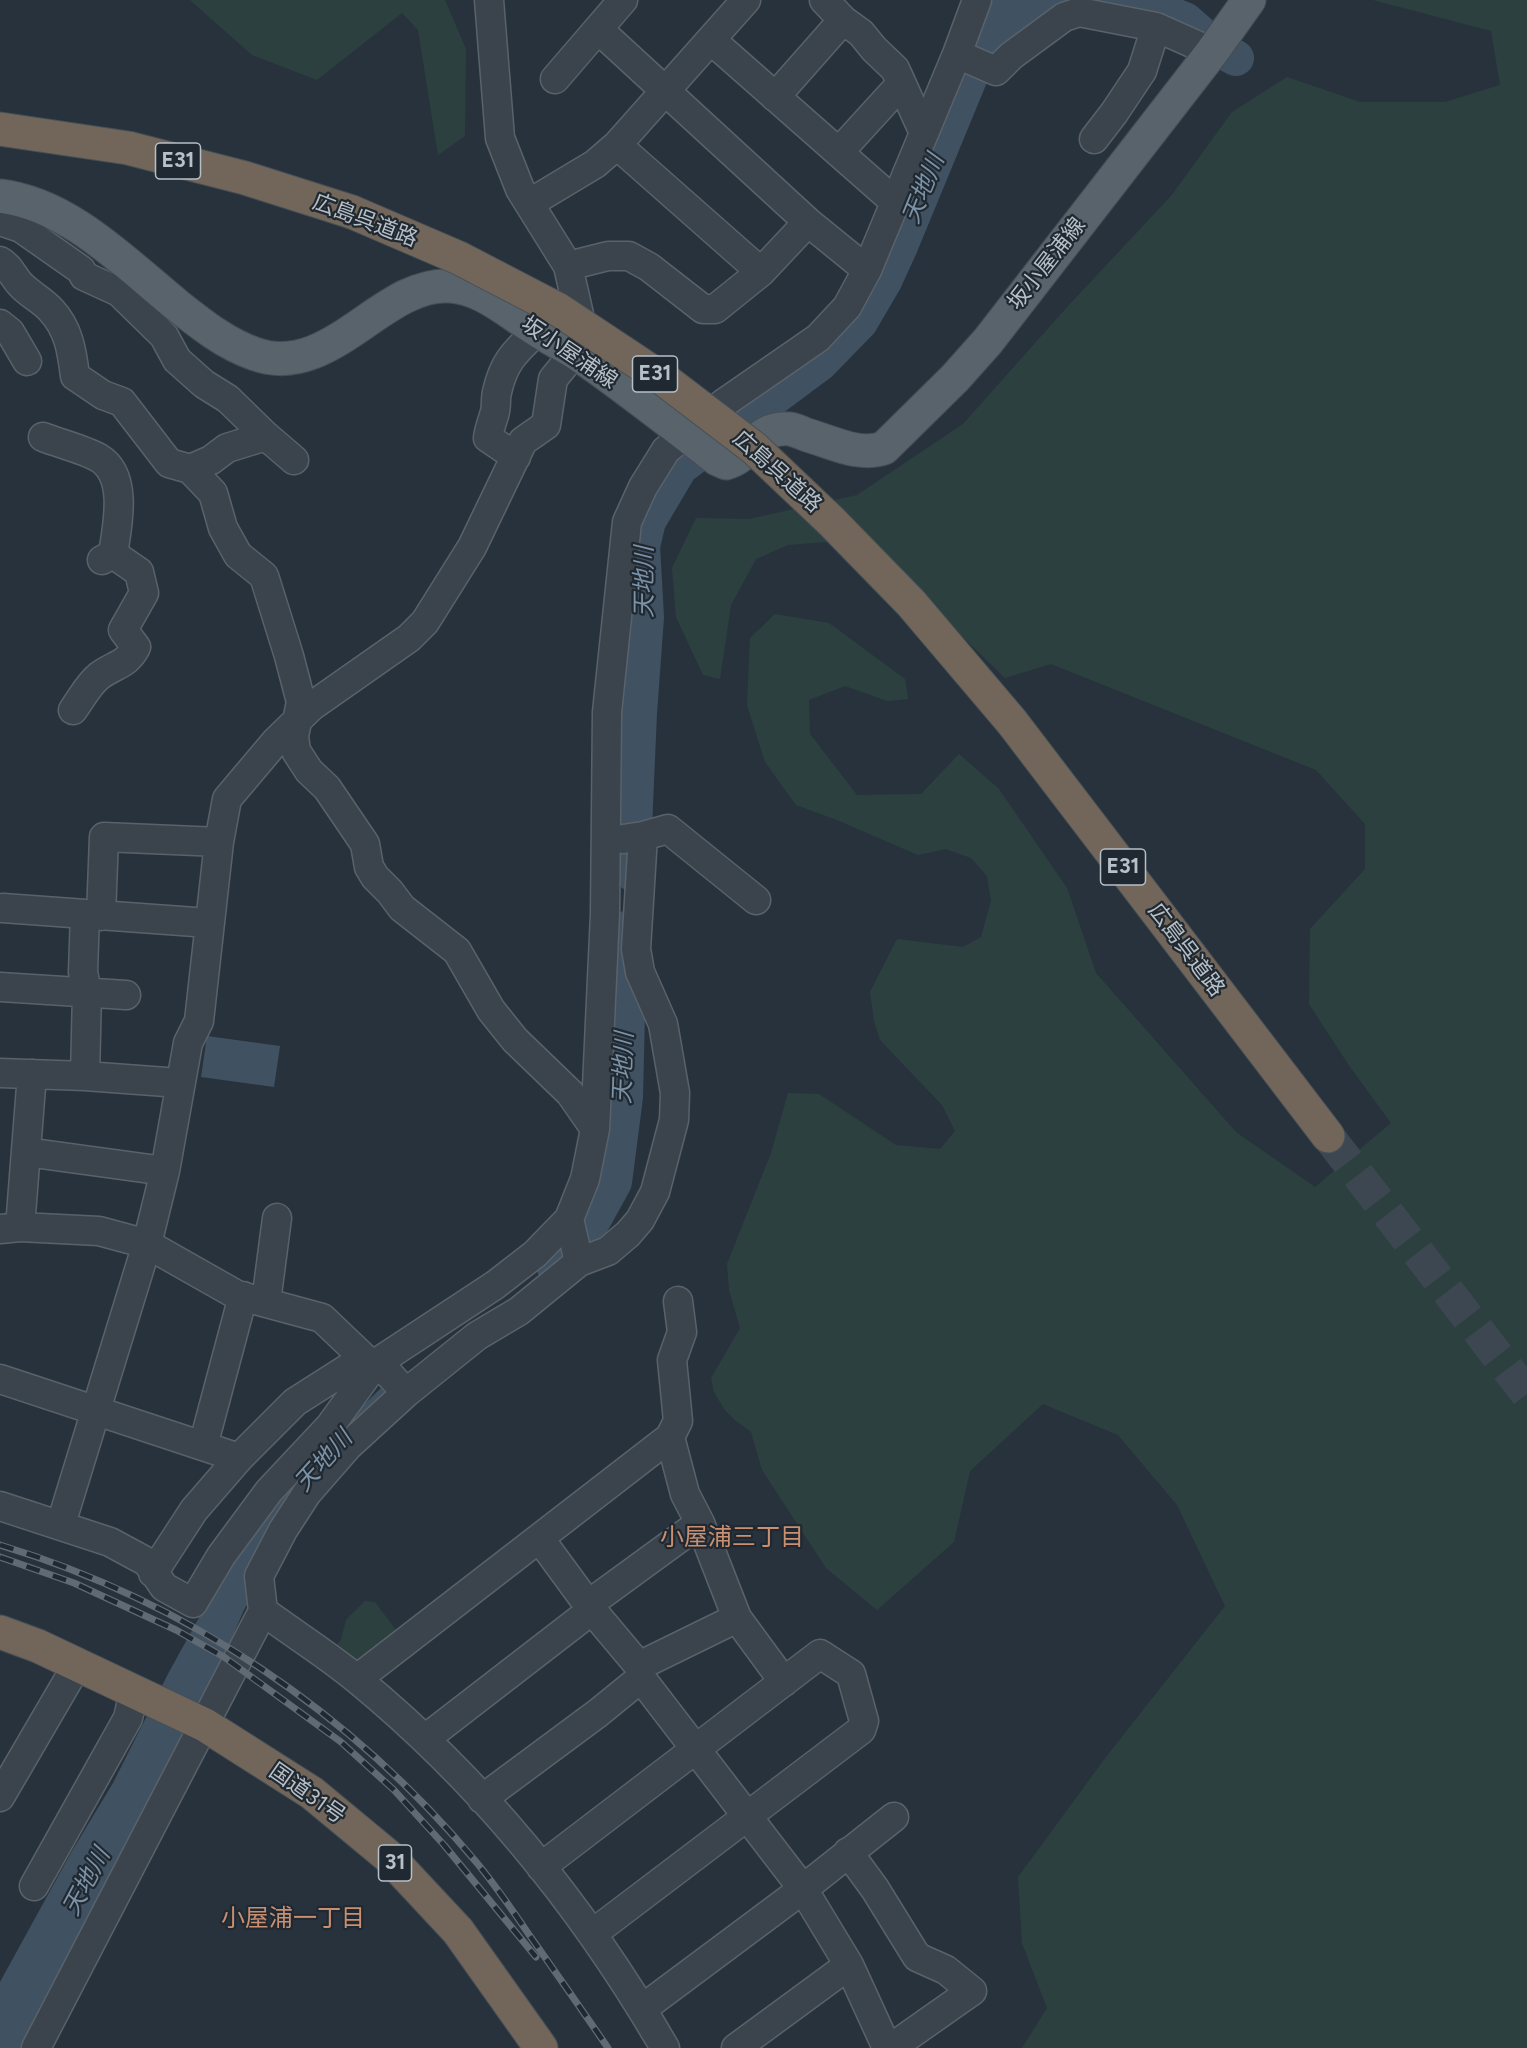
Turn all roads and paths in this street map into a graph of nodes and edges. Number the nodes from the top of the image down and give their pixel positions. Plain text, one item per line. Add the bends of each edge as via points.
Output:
1 (489, 0) edge
2 (623, 0) edge
3 (746, 0) edge
4 (824, 0) edge
5 (977, 0) edge
6 (1249, 0) edge
7 (843, 20) junction
8 (1156, 27) junction
9 (599, 30) junction
10 (711, 40) junction
11 (1219, 43) junction
12 (960, 56) junction
13 (555, 79) dead end
14 (901, 84) junction
15 (664, 91) junction
16 (775, 97) junction
17 (0, 129) edge
18 (924, 133) junction
19 (1094, 138) dead end
20 (616, 145) junction
21 (839, 152) junction
22 (0, 197) edge
23 (895, 202) junction
24 (530, 203) junction
25 (0, 221) edge
26 (808, 222) junction
27 (102, 244) junction
28 (0, 261) edge
29 (568, 266) junction
30 (81, 270) junction
31 (867, 270) junction
32 (761, 272) junction
33 (0, 324) edge
34 (537, 331) junction
35 (575, 352) junction
36 (27, 361) dead end
37 (266, 436) junction
38 (43, 437) dead end
39 (699, 445) junction
40 (501, 447) junction
41 (294, 460) dead end
42 (190, 469) junction
43 (73, 710) dead end
44 (298, 722) junction
45 (643, 836) junction
46 (607, 841) junction
47 (219, 842) junction
48 (756, 900) dead end
49 (3, 908) dead end
50 (93, 915) junction
51 (209, 923) junction
52 (0, 987) edge
53 (87, 992) junction
54 (126, 995) dead end
55 (0, 1073) edge
56 (32, 1074) junction
57 (85, 1076) junction
58 (180, 1083) junction
59 (595, 1129) junction
60 (1328, 1136) tunnel mouth
61 (26, 1152) junction
62 (165, 1171) junction
63 (277, 1218) dead end
64 (571, 1224) junction
65 (10, 1228) edge
66 (147, 1244) junction
67 (579, 1262) junction
68 (254, 1299) junction
69 (678, 1301) dead end
70 (383, 1372) junction
71 (0, 1379) edge
72 (96, 1411) junction
73 (670, 1437) junction
74 (203, 1446) junction
75 (239, 1458) junction
76 (0, 1506) edge
77 (700, 1523) junction
78 (61, 1524) junction
79 (540, 1539) junction
80 (153, 1573) junction
81 (590, 1607) junction
82 (263, 1611) junction
83 (737, 1618) junction
84 (0, 1632) edge
85 (78, 1665) junction
86 (640, 1672) junction
87 (357, 1679) junction
88 (784, 1682) junction
89 (143, 1696) junction
90 (202, 1724) junction
91 (425, 1740) junction
92 (694, 1749) junction
93 (0, 1797) edge
94 (482, 1799) junction
95 (748, 1816) junction
96 (894, 1817) dead end
97 (848, 1852) junction
98 (541, 1867) junction
99 (34, 1886) dead end
100 (803, 1889) junction
101 (592, 1934) junction
102 (849, 1965) junction
103 (642, 2008) junction
104 (36, 2048) edge
105 (542, 2048) edge
106 (665, 2048) edge
107 (736, 2048) edge
108 (889, 2048) edge

1 - 24 street via 500,138 520,189
2 - 9 street
3 - 10 street
4 - 7 street
5 - 12 street
6 - 11 main road, 坂小屋浦線
7 - 14 street via 895,69
7 - 16 street
8 - 11 street
8 - 12 street via 1079,12 1064,17 996,71
8 - 19 street via 1142,71
9 - 13 street
9 - 15 street
10 - 15 street
10 - 16 street
11 - 39 main road, 坂小屋浦線 via 988,341 884,448 860,451 790,429 760,435 736,460 726,463
12 - 18 street
14 - 18 street
14 - 21 street
15 - 20 street
15 - 26 street
16 - 21 street
17 - 60 highway, 広島呉道路 / E31, bridge via 128,148 245,178 352,212 459,258 559,310 666,381 754,448 911,603 1012,722
18 - 23 street
20 - 24 street via 595,164
20 - 32 street
21 - 23 street
22 - 27 main road, 坂小屋浦線 via 24,199 44,207
23 - 31 street
24 - 29 street
25 - 30 street via 21,228
26 - 31 street
26 - 32 street
27 - 30 street
27 - 34 main road, 坂小屋浦線 via 201,324 230,344 257,355 286,359 312,353 430,286 450,285 474,291
28 - 42 street via 20,285 52,311 68,336 75,376 103,395 122,402 169,463
29 - 32 street via 608,256 629,256 703,309 715,309
29 - 35 street via 580,319
30 - 37 street via 84,276 119,292 164,336 177,360 228,399
31 - 39 street via 847,307 818,338 724,403
33 - 36 street via 10,332
34 - 35 main road, 坂小屋浦線
34 - 40 street via 503,368 495,415 490,423
35 - 39 main road, 坂小屋浦線
35 - 40 street via 554,379 546,424 523,441
37 - 41 street
37 - 42 street via 228,448
38 - 43 street via 101,459 111,470 120,508 107,557 140,572 144,593 123,630 136,648 130,659 100,676
39 - 46 street via 666,450 627,522 607,712
40 - 44 street via 472,547 425,622 409,638 312,706
42 - 44 street via 213,493 223,528 238,555 264,576 301,702
44 - 47 street via 276,741 227,799
44 - 59 street via 294,736 296,751 365,844 375,877 402,908 457,951 491,1010 515,1040 570,1093
45 - 46 street
45 - 48 street via 668,829
45 - 67 street via 636,949 640,972 667,1042 675,1093 674,1120 655,1192 640,1220 608,1251
46 - 59 street
47 - 50 street via 104,837
47 - 51 street
49 - 50 street
50 - 51 street
50 - 53 street via 83,972
51 - 58 street via 199,1021 188,1043
52 - 53 street
53 - 54 street
53 - 57 street
55 - 56 street
56 - 57 street
56 - 61 street
57 - 58 street
58 - 62 street
59 - 64 street
61 - 62 street
61 - 65 street
62 - 66 street
63 - 68 street
64 - 67 street
64 - 70 street
65 - 66 street via 99,1232
66 - 68 street
66 - 72 street
67 - 70 street via 519,1311 477,1336
68 - 70 street via 322,1318
68 - 74 street
69 - 73 street via 682,1332 672,1360 678,1421
70 - 75 street via 295,1402
70 - 80 street via 269,1491 221,1556 193,1604 164,1587
70 - 82 street via 348,1446 307,1493 259,1576
71 - 72 street
72 - 74 street
72 - 78 street
73 - 77 street via 685,1494
73 - 79 street
74 - 75 street
75 - 80 street via 194,1510
76 - 78 street
77 - 81 street
77 - 83 street
78 - 80 street via 110,1542 147,1563
79 - 81 street
79 - 87 street
81 - 86 street
81 - 91 street
82 - 87 street
82 - 90 street
83 - 86 street
83 - 88 street
84 - 85 highway, 国道31号 / 31
85 - 89 highway, 国道31号 / 31
85 - 93 street
86 - 92 street
86 - 94 street via 598,1713
87 - 91 street
88 - 92 street
88 - 95 street via 820,1654 851,1674 864,1721 861,1730
89 - 90 highway, 国道31号 / 31
89 - 99 street
90 - 104 street
90 - 105 highway, 国道31号 / 31 via 312,1793 388,1856 458,1931
91 - 94 street
92 - 95 street
92 - 98 street
94 - 98 street
95 - 100 street
95 - 101 street
96 - 97 street
97 - 100 street
97 - 108 street via 917,1957 946,1970 972,1991
98 - 101 street
100 - 102 street
100 - 103 street
101 - 103 street
102 - 107 street
102 - 108 street
103 - 106 street

